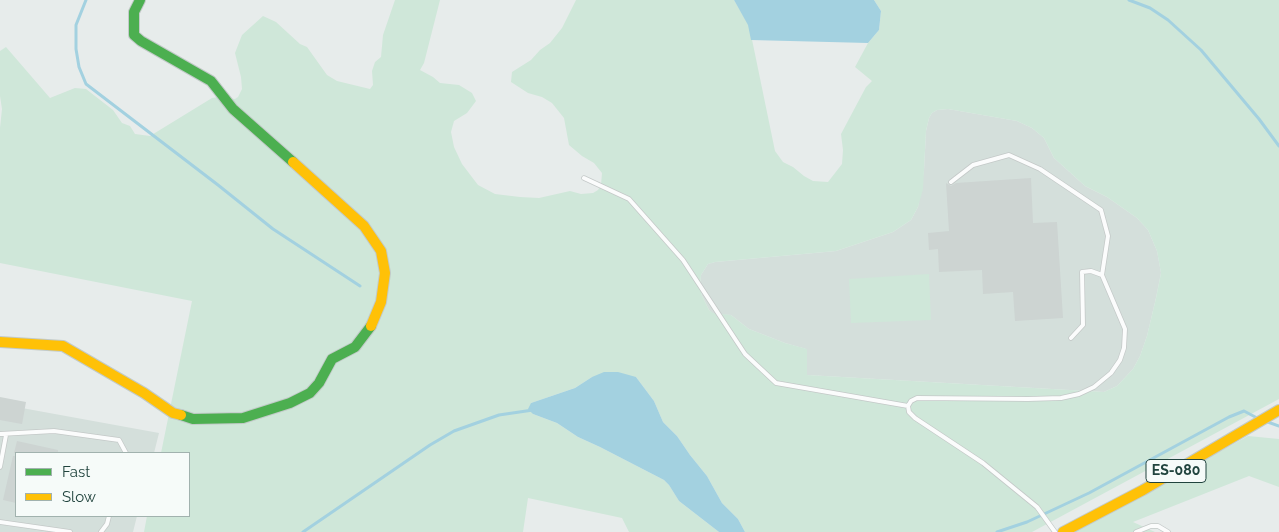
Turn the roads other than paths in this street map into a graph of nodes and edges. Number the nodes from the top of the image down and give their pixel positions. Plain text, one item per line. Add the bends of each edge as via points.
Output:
1 (140, 0) edge
2 (584, 178) dead end
3 (951, 182) dead end
4 (1102, 275) junction
5 (1071, 338) dead end
6 (0, 342) edge
7 (908, 406) junction
8 (1279, 410) edge
9 (0, 434) edge
10 (6, 435) junction
11 (125, 452) edge
12 (0, 467) edge
13 (110, 517) edge
14 (0, 522) edge
15 (1068, 530) edge
16 (70, 532) edge
17 (101, 532) edge
18 (1054, 532) edge
19 (1136, 532) edge
20 (1168, 532) edge

1 - 6 street via 134,12 134,35 211,81 233,109 364,226 382,251 385,273 381,302 371,326 355,347 332,359 310,392 243,418 193,419 172,414 144,393 63,346
2 - 7 lane via 629,199 683,260 745,354 776,383
3 - 4 lane via 973,165 1009,155 1040,169 1101,210 1108,236
4 - 5 lane via 1082,272 1082,325
4 - 7 lane via 1125,329 1124,348 1111,373 1094,387 1061,398 917,398
7 - 18 lane via 915,418 983,463 1039,511
8 - 15 street, ES-080
9 - 10 lane
10 - 11 lane via 54,431 119,440
10 - 12 lane
13 - 17 lane
14 - 16 lane
19 - 20 lane via 1151,526

